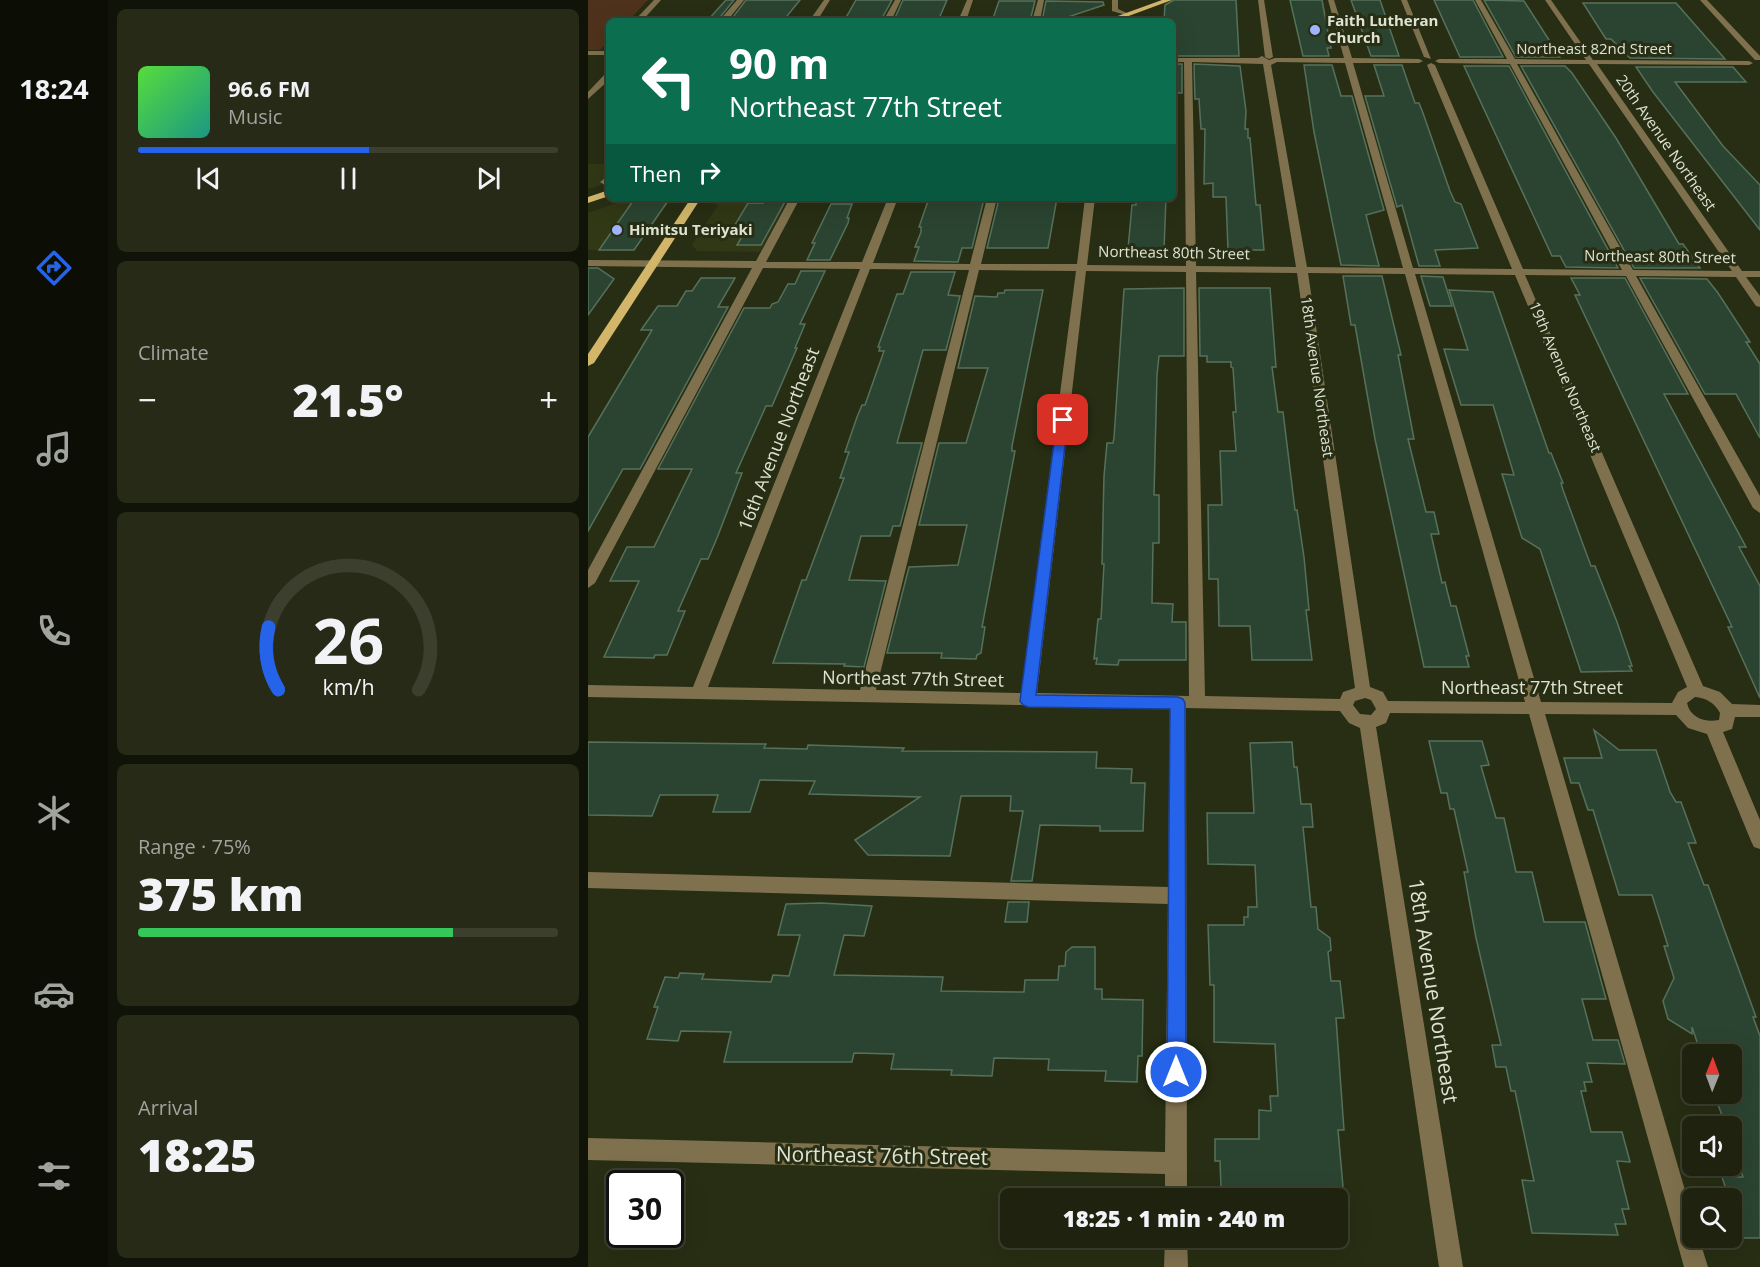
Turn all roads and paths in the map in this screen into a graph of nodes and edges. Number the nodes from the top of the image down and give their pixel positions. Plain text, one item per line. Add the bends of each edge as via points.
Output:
1 (658, 0) edge
2 (741, 0) edge
3 (827, 0) edge
4 (898, 0) edge
5 (970, 0) edge
6 (1041, 0) edge
7 (1115, 0) edge
8 (1169, 0) edge
9 (1261, 0) edge
10 (1330, 0) edge
11 (1404, 0) edge
12 (1478, 0) edge
13 (1548, 0) edge
14 (1703, 0) edge
15 (1126, 15) junction
16 (641, 18) edge
17 (726, 18) edge
18 (815, 18) edge
19 (889, 18) edge
20 (963, 18) edge
21 (1037, 18) edge
22 (1117, 18) edge
23 (606, 52) edge
24 (588, 53) edge
25 (1759, 58) edge
26 (1176, 60) edge
27 (1188, 60) junction
28 (1268, 60) junction
29 (1349, 61) junction
30 (1429, 61) junction
31 (1512, 62) junction
32 (1592, 62) junction
33 (1749, 63) junction
34 (1760, 67) edge
35 (606, 78) edge
36 (588, 97) edge
37 (606, 194) edge
38 (588, 200) edge
39 (694, 201) edge
40 (793, 201) edge
41 (892, 201) edge
42 (991, 201) edge
43 (1090, 201) edge
44 (588, 263) edge
45 (652, 264) junction
46 (759, 264) junction
47 (866, 265) junction
48 (974, 266) junction
49 (1082, 267) junction
50 (1192, 268) junction
51 (1302, 269) junction
52 (1410, 270) junction
53 (1520, 271) junction
54 (1629, 272) junction
55 (1738, 273) junction
56 (1760, 274) edge
57 (1760, 304) edge
58 (588, 363) edge
59 (1760, 508) edge
60 (588, 583) edge
61 (588, 691) edge
62 (1697, 691) junction
63 (1363, 692) junction
64 (698, 693) junction
65 (866, 697) junction
66 (1028, 701) junction
67 (1178, 703) junction
68 (1197, 703) junction
69 (1345, 705) junction
70 (1384, 706) junction
71 (1535, 708) junction
72 (1680, 709) junction
73 (1728, 710) junction
74 (1760, 711) edge
75 (1367, 722) junction
76 (1713, 728) junction
77 (1760, 841) edge
78 (588, 880) edge
79 (1177, 896) junction
80 (588, 1149) edge
81 (1175, 1163) junction
82 (1176, 1188) edge
83 (1176, 1248) edge
84 (1176, 1267) edge
85 (1451, 1267) edge
86 (1696, 1267) edge

1 - 16 street
2 - 17 street
3 - 18 street
4 - 19 street
5 - 20 street
6 - 21 street
7 - 15 street via 1114,10
8 - 15 main road
9 - 28 street, 18th Avenue Northeast
10 - 29 street
11 - 30 street, 19th Avenue Northeast
12 - 31 street
13 - 32 street, 20th Avenue Northeast
14 - 25 street
15 - 22 main road
23 - 24 street
25 - 33 street via 1750,59
26 - 27 street, Northeast 82nd Street
27 - 28 street, Northeast 82nd Street
27 - 50 street
28 - 29 street, Northeast 82nd Street
28 - 51 street, 18th Avenue Northeast
29 - 30 street, Northeast 82nd Street
29 - 52 street
30 - 31 street, Northeast 82nd Street
30 - 53 street, 19th Avenue Northeast
31 - 32 street, Northeast 82nd Street
31 - 54 street
32 - 33 street, Northeast 82nd Street
32 - 55 street, 20th Avenue Northeast
33 - 34 street
35 - 36 street
37 - 38 main road
39 - 45 main road
40 - 46 street
41 - 47 street, 16th Avenue Northeast
42 - 48 street
43 - 49 street
44 - 45 street, Northeast 80th Street
45 - 46 street, Northeast 80th Street
45 - 58 main road
46 - 47 street, Northeast 80th Street
46 - 60 street
47 - 48 street, Northeast 80th Street
47 - 64 street, 16th Avenue Northeast
48 - 49 street, Northeast 80th Street
48 - 65 street
49 - 50 street, Northeast 80th Street
49 - 66 street
50 - 51 street, Northeast 80th Street
50 - 68 street
51 - 52 street, Northeast 80th Street
51 - 63 street, 18th Avenue Northeast
52 - 53 street, Northeast 80th Street
52 - 71 street
53 - 54 street, Northeast 80th Street
53 - 62 street, 19th Avenue Northeast
54 - 55 street, Northeast 80th Street
54 - 59 street
55 - 56 street, Northeast 80th Street
55 - 57 street, 20th Avenue Northeast
61 - 64 street, Northeast 77th Street
62 - 72 street via 1682,696
62 - 73 street via 1716,696
63 - 69 street via 1349,696
63 - 70 street via 1377,696
64 - 65 street, Northeast 77th Street
65 - 66 street, Northeast 77th Street
66 - 67 street, Northeast 77th Street
67 - 68 street, Northeast 77th Street
67 - 79 street
68 - 69 street, Northeast 77th Street
69 - 75 street via 1355,720
70 - 71 street, Northeast 77th Street
70 - 75 street via 1380,718
71 - 72 street, Northeast 77th Street
71 - 86 street
72 - 76 street via 1695,724
73 - 74 street
73 - 76 street via 1726,724
75 - 85 street, 18th Avenue Northeast
76 - 77 street
78 - 79 street
79 - 81 street
80 - 81 street, Northeast 76th Street
81 - 82 street
83 - 84 street

